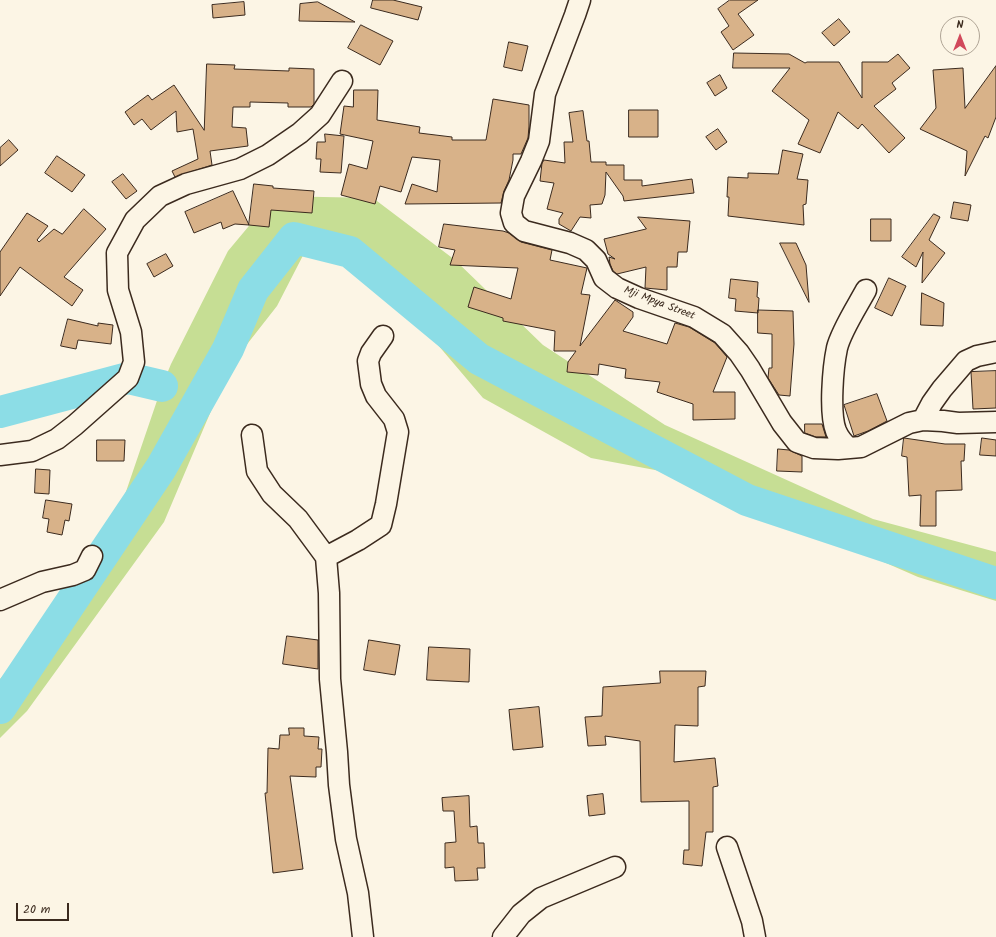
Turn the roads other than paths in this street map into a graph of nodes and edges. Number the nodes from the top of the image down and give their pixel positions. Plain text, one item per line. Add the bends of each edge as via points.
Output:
1 (580, 0) edge
2 (342, 81) dead end
3 (866, 290) dead end
4 (383, 336) dead end
5 (996, 352) edge
6 (923, 420) junction
7 (996, 422) edge
8 (252, 435) dead end
9 (849, 448) junction
10 (0, 455) edge
11 (92, 556) dead end
12 (326, 557) junction
13 (0, 600) edge
14 (727, 846) dead end
15 (616, 866) dead end
16 (363, 937) edge
17 (503, 937) edge
18 (755, 937) edge

1 - 9 street, Mji Mpya Street via 545,94 539,141 532,162 514,196 511,213 514,223 524,231 570,243 586,250 596,260 604,278 617,288 694,317 722,334 739,353 782,423 797,442 814,448
2 - 10 street via 320,115 300,133 268,155 240,169 186,184 160,196 135,220 116,253 118,290 131,332 134,362 128,378 58,439 32,451
3 - 9 street via 837,347 835,364 833,418 841,441
4 - 12 street via 370,353 368,361 371,384 376,396 394,419 398,432 381,525
5 - 6 street via 966,361 942,389
6 - 7 street, Mji Mpya Street via 958,423
6 - 9 street, Mji Mpya Street via 909,423 861,447
8 - 12 street via 258,471 272,494 298,519
11 - 13 street via 85,570 42,582
12 - 16 street via 330,679 338,785 358,893
14 - 18 street
15 - 17 street via 541,898 521,914

